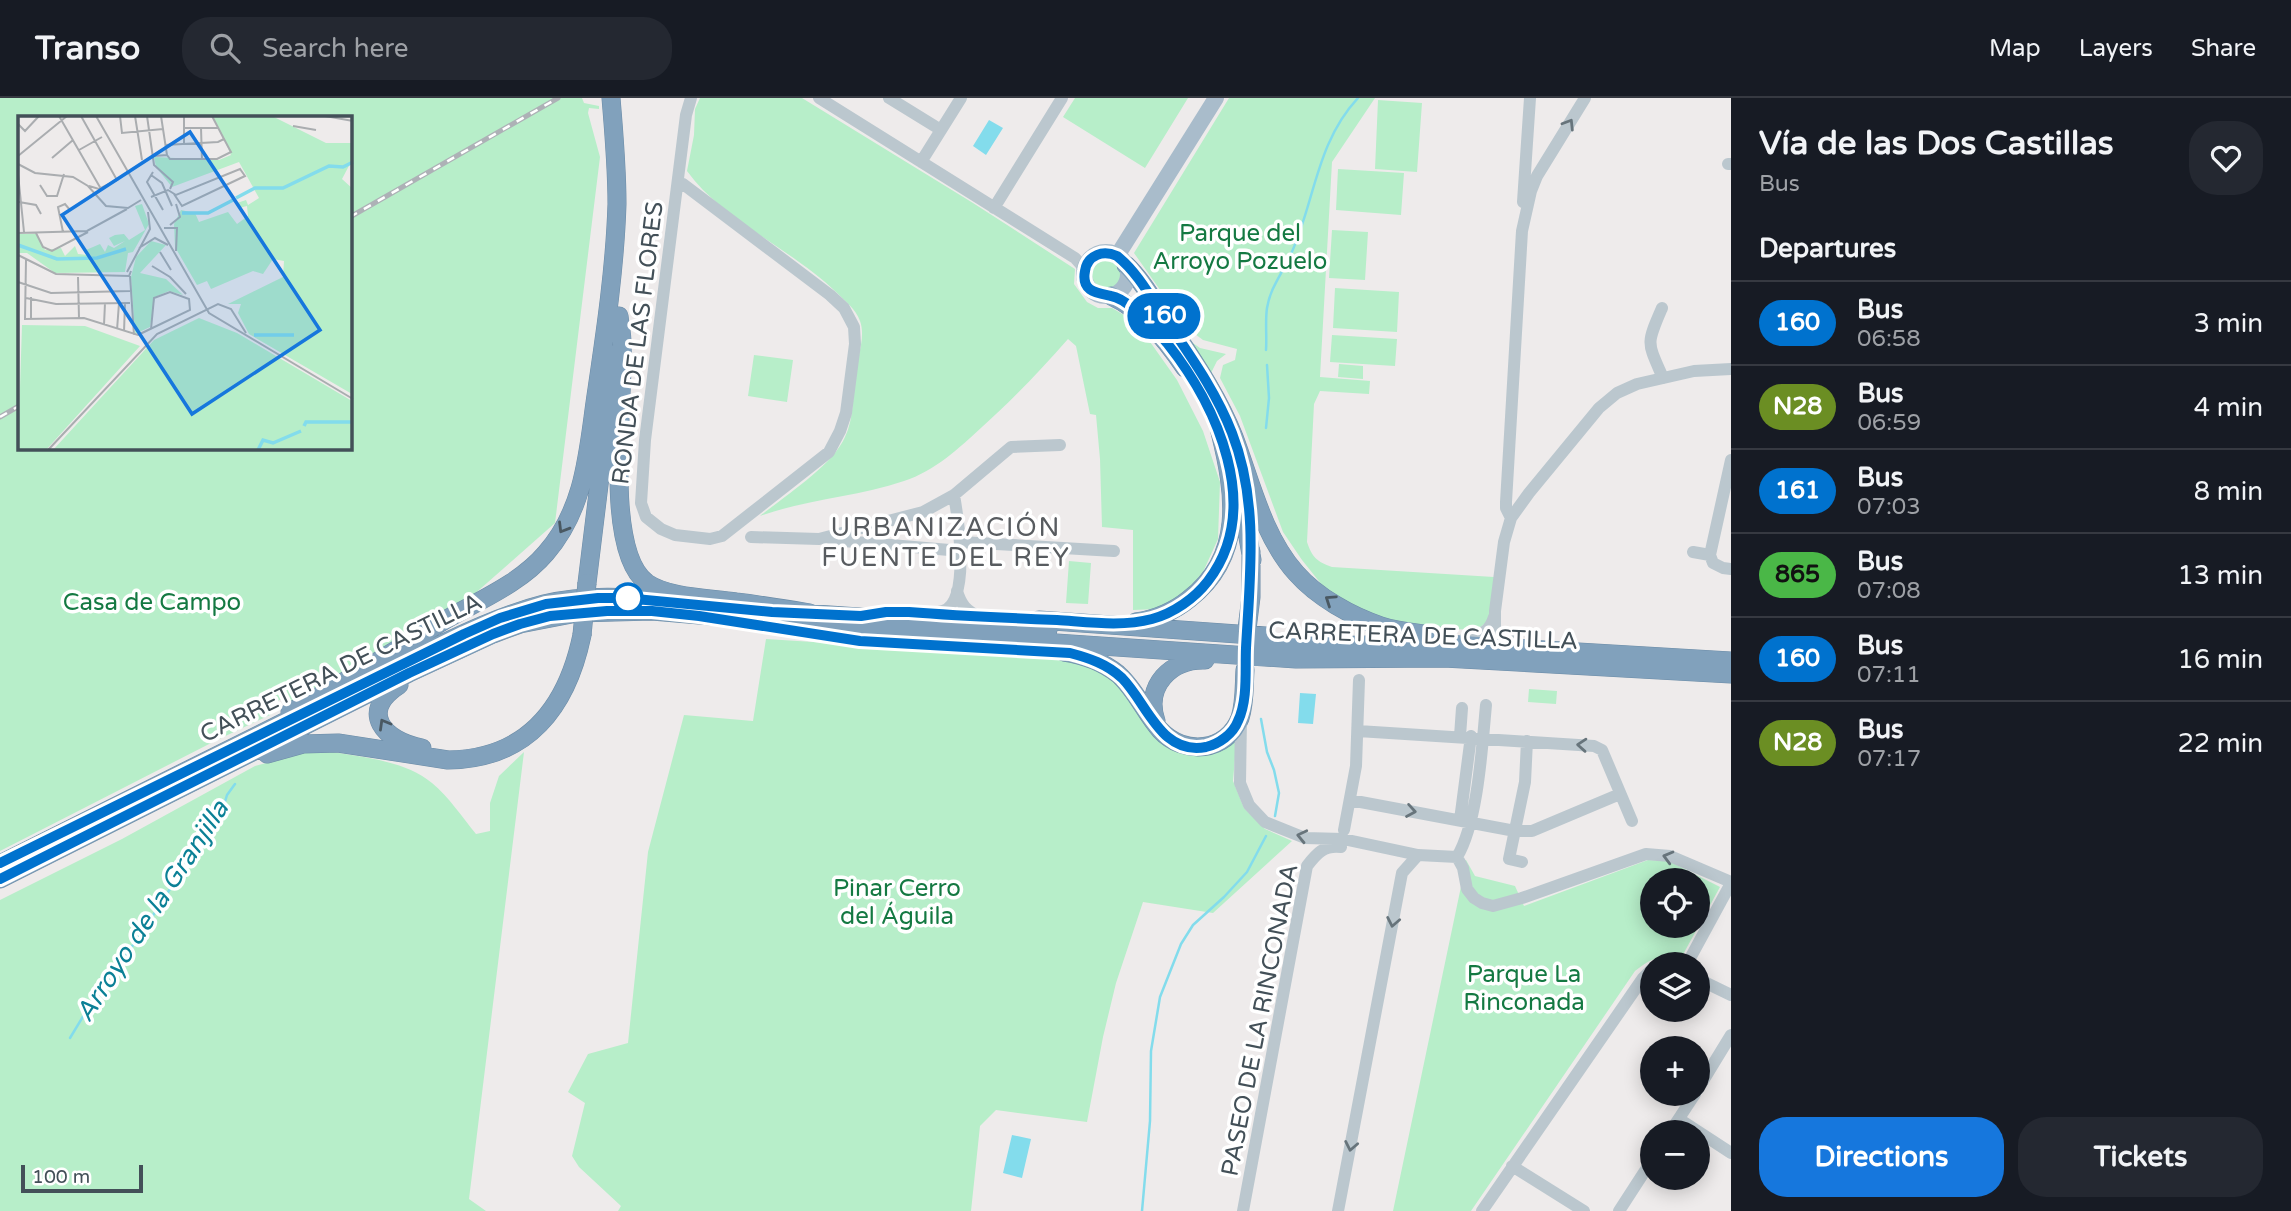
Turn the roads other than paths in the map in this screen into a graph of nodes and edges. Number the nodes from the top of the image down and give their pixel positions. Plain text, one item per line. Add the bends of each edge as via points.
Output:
1 (611, 98) edge
2 (622, 98) edge
3 (691, 98) edge
4 (818, 98) edge
5 (889, 98) edge
6 (961, 98) edge
7 (1062, 98) edge
8 (1216, 98) edge
9 (1530, 98) edge
10 (1585, 98) edge
11 (940, 130) junction
12 (1526, 156) junction
13 (921, 162) junction
14 (1543, 165) junction
15 (678, 184) junction
16 (994, 208) junction
17 (1522, 230) junction
18 (1121, 260) junction
19 (1084, 262) junction
20 (1111, 296) junction
21 (1662, 308) dead end
22 (620, 316) junction
23 (601, 368) junction
24 (1731, 369) edge
25 (1663, 377) junction
26 (1226, 433) junction
27 (1060, 444) dead end
28 (1731, 460) edge
29 (954, 495) junction
30 (1511, 518) junction
31 (751, 537) dead end
32 (819, 540) junction
33 (961, 546) junction
34 (1114, 551) dead end
35 (1693, 552) dead end
36 (1710, 555) junction
37 (1731, 569) edge
38 (582, 583) junction
39 (957, 591) junction
40 (909, 612) junction
41 (810, 613) junction
42 (699, 616) junction
43 (861, 616) junction
44 (1494, 616) junction
45 (979, 617) junction
46 (1039, 620) junction
47 (1247, 629) dead end
48 (493, 634) junction
49 (577, 634) junction
50 (1439, 636) junction
51 (1466, 637) junction
52 (1510, 639) junction
53 (1731, 655) edge
54 (1296, 659) junction
55 (1731, 661) edge
56 (1245, 670) dead end
57 (1731, 674) edge
58 (1359, 680) dead end
59 (1486, 705) dead end
60 (1462, 708) dead end
61 (1241, 713) junction
62 (1160, 731) junction
63 (1358, 731) junction
64 (1471, 736) junction
65 (1527, 741) junction
66 (225, 751) junction
67 (1620, 794) junction
68 (1350, 800) junction
69 (154, 802) junction
70 (1465, 821) junction
71 (1632, 821) dead end
72 (1344, 830) dead end
73 (1515, 831) junction
74 (1416, 857) junction
75 (1457, 857) junction
76 (1522, 862) dead end
77 (0, 864) edge
78 (0, 879) edge
79 (1731, 883) edge
80 (1694, 952) edge
81 (1640, 982) edge
82 (1710, 985) edge
83 (1731, 995) edge
84 (1731, 1035) edge
85 (1710, 1069) edge
86 (1687, 1106) edge
87 (1679, 1119) joint
88 (1731, 1153) edge
89 (1512, 1166) junction
90 (1640, 1179) edge
91 (1243, 1211) edge
92 (1338, 1211) edge
93 (1482, 1211) edge
94 (1584, 1211) edge
95 (1619, 1211) edge

1 - 23 highway via 617,203
2 - 22 highway via 628,203
3 - 15 street, RONDA DE LAS FLORES
4 - 13 street
5 - 11 street
6 - 11 street
7 - 16 street
8 - 18 main road
9 - 12 street
14 -> 10 street
11 - 13 street
12 - 14 street
12 - 17 street
13 - 16 street
14 - 17 street via 1533,184
15 - 15 street, RONDA DE LAS FLORES via 641,503 646,517 661,529 710,540 722,536 829,452 846,413 854,327 830,295
16 - 19 street
17 - 30 street via 1506,502
18 - 19 main road via 1105,253
18 - 20 main road via 1128,272 1125,284
18 - 26 highway via 1200,369
19 - 20 main road via 1085,281 1092,291
20 - 26 highway via 1134,309 1162,338
21 - 25 street via 1649,338
22 - 38 highway
22 - 41 highway via 623,523 639,574 647,583 678,594
23 - 38 highway
23 -> 66 highway via 581,492 546,553 498,590
24 - 25 street
25 - 30 street via 1609,398
26 - 46 highway via 1233,519 1219,567 1201,590 1166,614 1140,622
26 - 47 highway via 1252,560
50 -> 26 highway via 1384,627 1354,615 1297,574 1278,548
27 - 29 street via 1011,447
28 - 36 street
29 - 32 street via 923,513
29 - 33 street
30 - 44 street
31 - 32 street
32 - 33 street
33 - 34 street
33 - 39 street
35 - 36 street
36 - 37 street via 1713,563
38 - 49 highway, bridge
39 - 40 street via 952,604 942,611
39 - 45 street via 966,610
40 - 43 highway
40 - 45 highway
41 - 43 highway, CARRETERA DE CASTILLA
41 - 66 highway, CARRETERA DE CASTILLA via 625,598 546,604 484,624
42 - 48 highway, CARRETERA DE CASTILLA via 577,612
42 - 54 highway, CARRETERA DE CASTILLA
42 - 62 highway via 849,640 1055,651 1087,657 1120,676
43 - 55 highway, CARRETERA DE CASTILLA via 1295,646 1444,644
44 - 51 street via 1489,630
44 - 52 street via 1495,631
45 - 46 highway
46 - 50 highway via 1293,638
49 -> 48 highway via 555,692 526,728 511,737 481,748 448,751 412,746 385,730 378,708 383,698
48 - 69 highway, CARRETERA DE CASTILLA
49 - 69 highway via 572,674 562,695 530,733 500,751 449,760 338,743 303,744 260,756
50 - 51 highway
51 - 52 highway
52 - 53 highway
54 - 57 highway, CARRETERA DE CASTILLA
54 - 62 highway via 1253,663 1193,659 1171,668 1154,695 1153,712
56 - 61 highway
58 - 63 street
59 - 64 street
60 - 64 street
61 - 62 highway via 1230,733 1210,746 1186,747
74 -> 61 street via 1343,839 1305,838 1265,822 1249,805 1240,783
63 - 64 street
63 - 68 street
64 - 65 street
64 - 70 street
67 -> 65 street via 1602,750
65 - 73 street
66 - 77 highway, CARRETERA DE CASTILLA
67 - 71 street
67 - 73 street via 1532,831
68 -> 70 street
68 - 72 street
69 - 78 highway, CARRETERA DE CASTILLA
70 - 73 street
70 - 75 street via 1465,844
73 - 76 street via 1509,859
74 - 75 street, PASEO DE LA RINCONADA
74 - 91 street, PASEO DE LA RINCONADA via 1333,846 1320,851 1307,866
74 -> 92 street via 1402,873
79 -> 75 street via 1670,856 1646,854 1493,906 1482,904 1466,889
79 - 80 street
81 - 89 street
82 - 83 street
84 - 85 street
86 - 87 street
87 - 88 street
89 - 93 street
89 - 94 street
90 - 95 street

